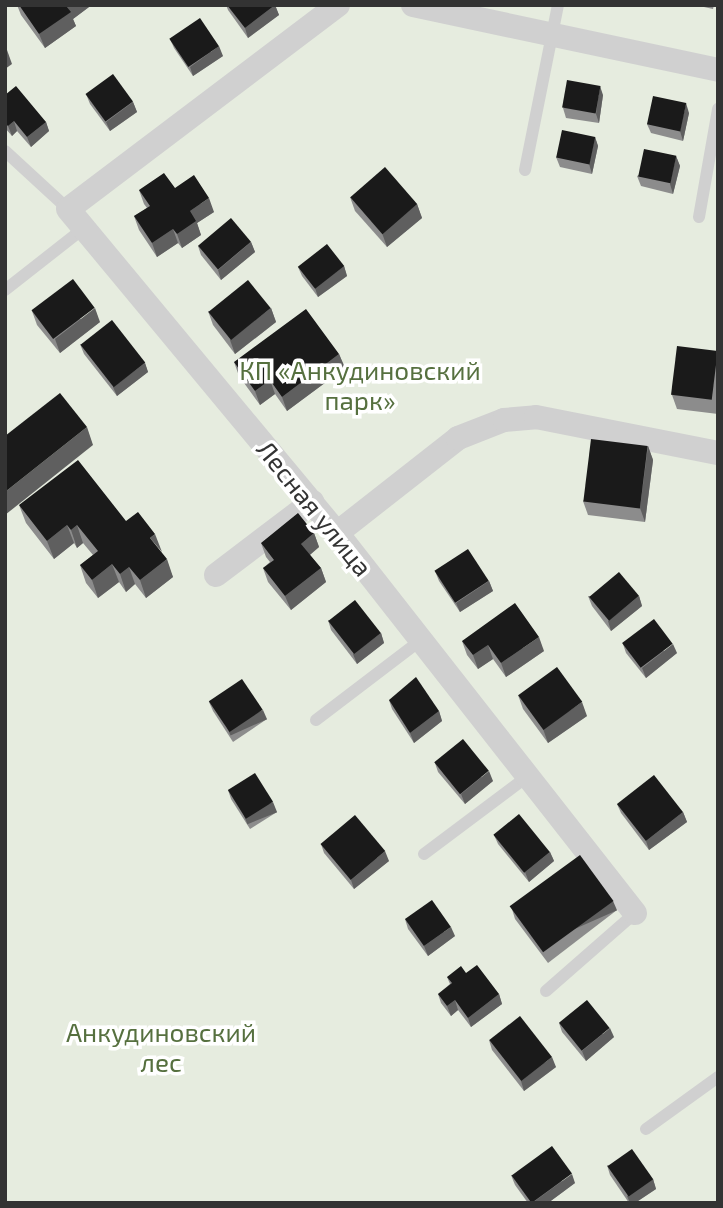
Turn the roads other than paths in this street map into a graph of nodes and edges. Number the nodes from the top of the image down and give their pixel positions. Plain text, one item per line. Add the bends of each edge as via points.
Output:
1 (413, 5) edge
2 (558, 5) edge
3 (326, 9) edge
4 (553, 35) junction
5 (718, 70) edge
6 (718, 109) edge
7 (5, 151) edge
8 (525, 170) dead end
9 (68, 209) junction
10 (699, 216) dead end
11 (84, 228) junction
12 (5, 290) edge
13 (718, 453) edge
14 (312, 502) junction
15 (337, 533) junction
16 (216, 575) dead end
17 (421, 640) junction
18 (316, 720) dead end
19 (528, 776) junction
20 (424, 854) dead end
21 (635, 912) joint
22 (546, 991) dead end
23 (718, 1077) edge
24 (646, 1129) dead end

1 - 4 street
2 - 4 lane
3 - 9 street
4 - 5 street
4 - 8 lane
6 - 10 lane
7 - 9 lane
9 - 11 street, Лесная улица
11 - 12 lane
11 - 14 street, Лесная улица
13 - 15 street via 536,417 504,420 458,438
14 - 15 street, Лесная улица
14 - 16 street
15 - 17 street, Лесная улица
17 - 18 lane
17 - 19 street, Лесная улица
19 - 20 lane
19 - 21 street, Лесная улица
21 - 22 lane
23 - 24 lane

